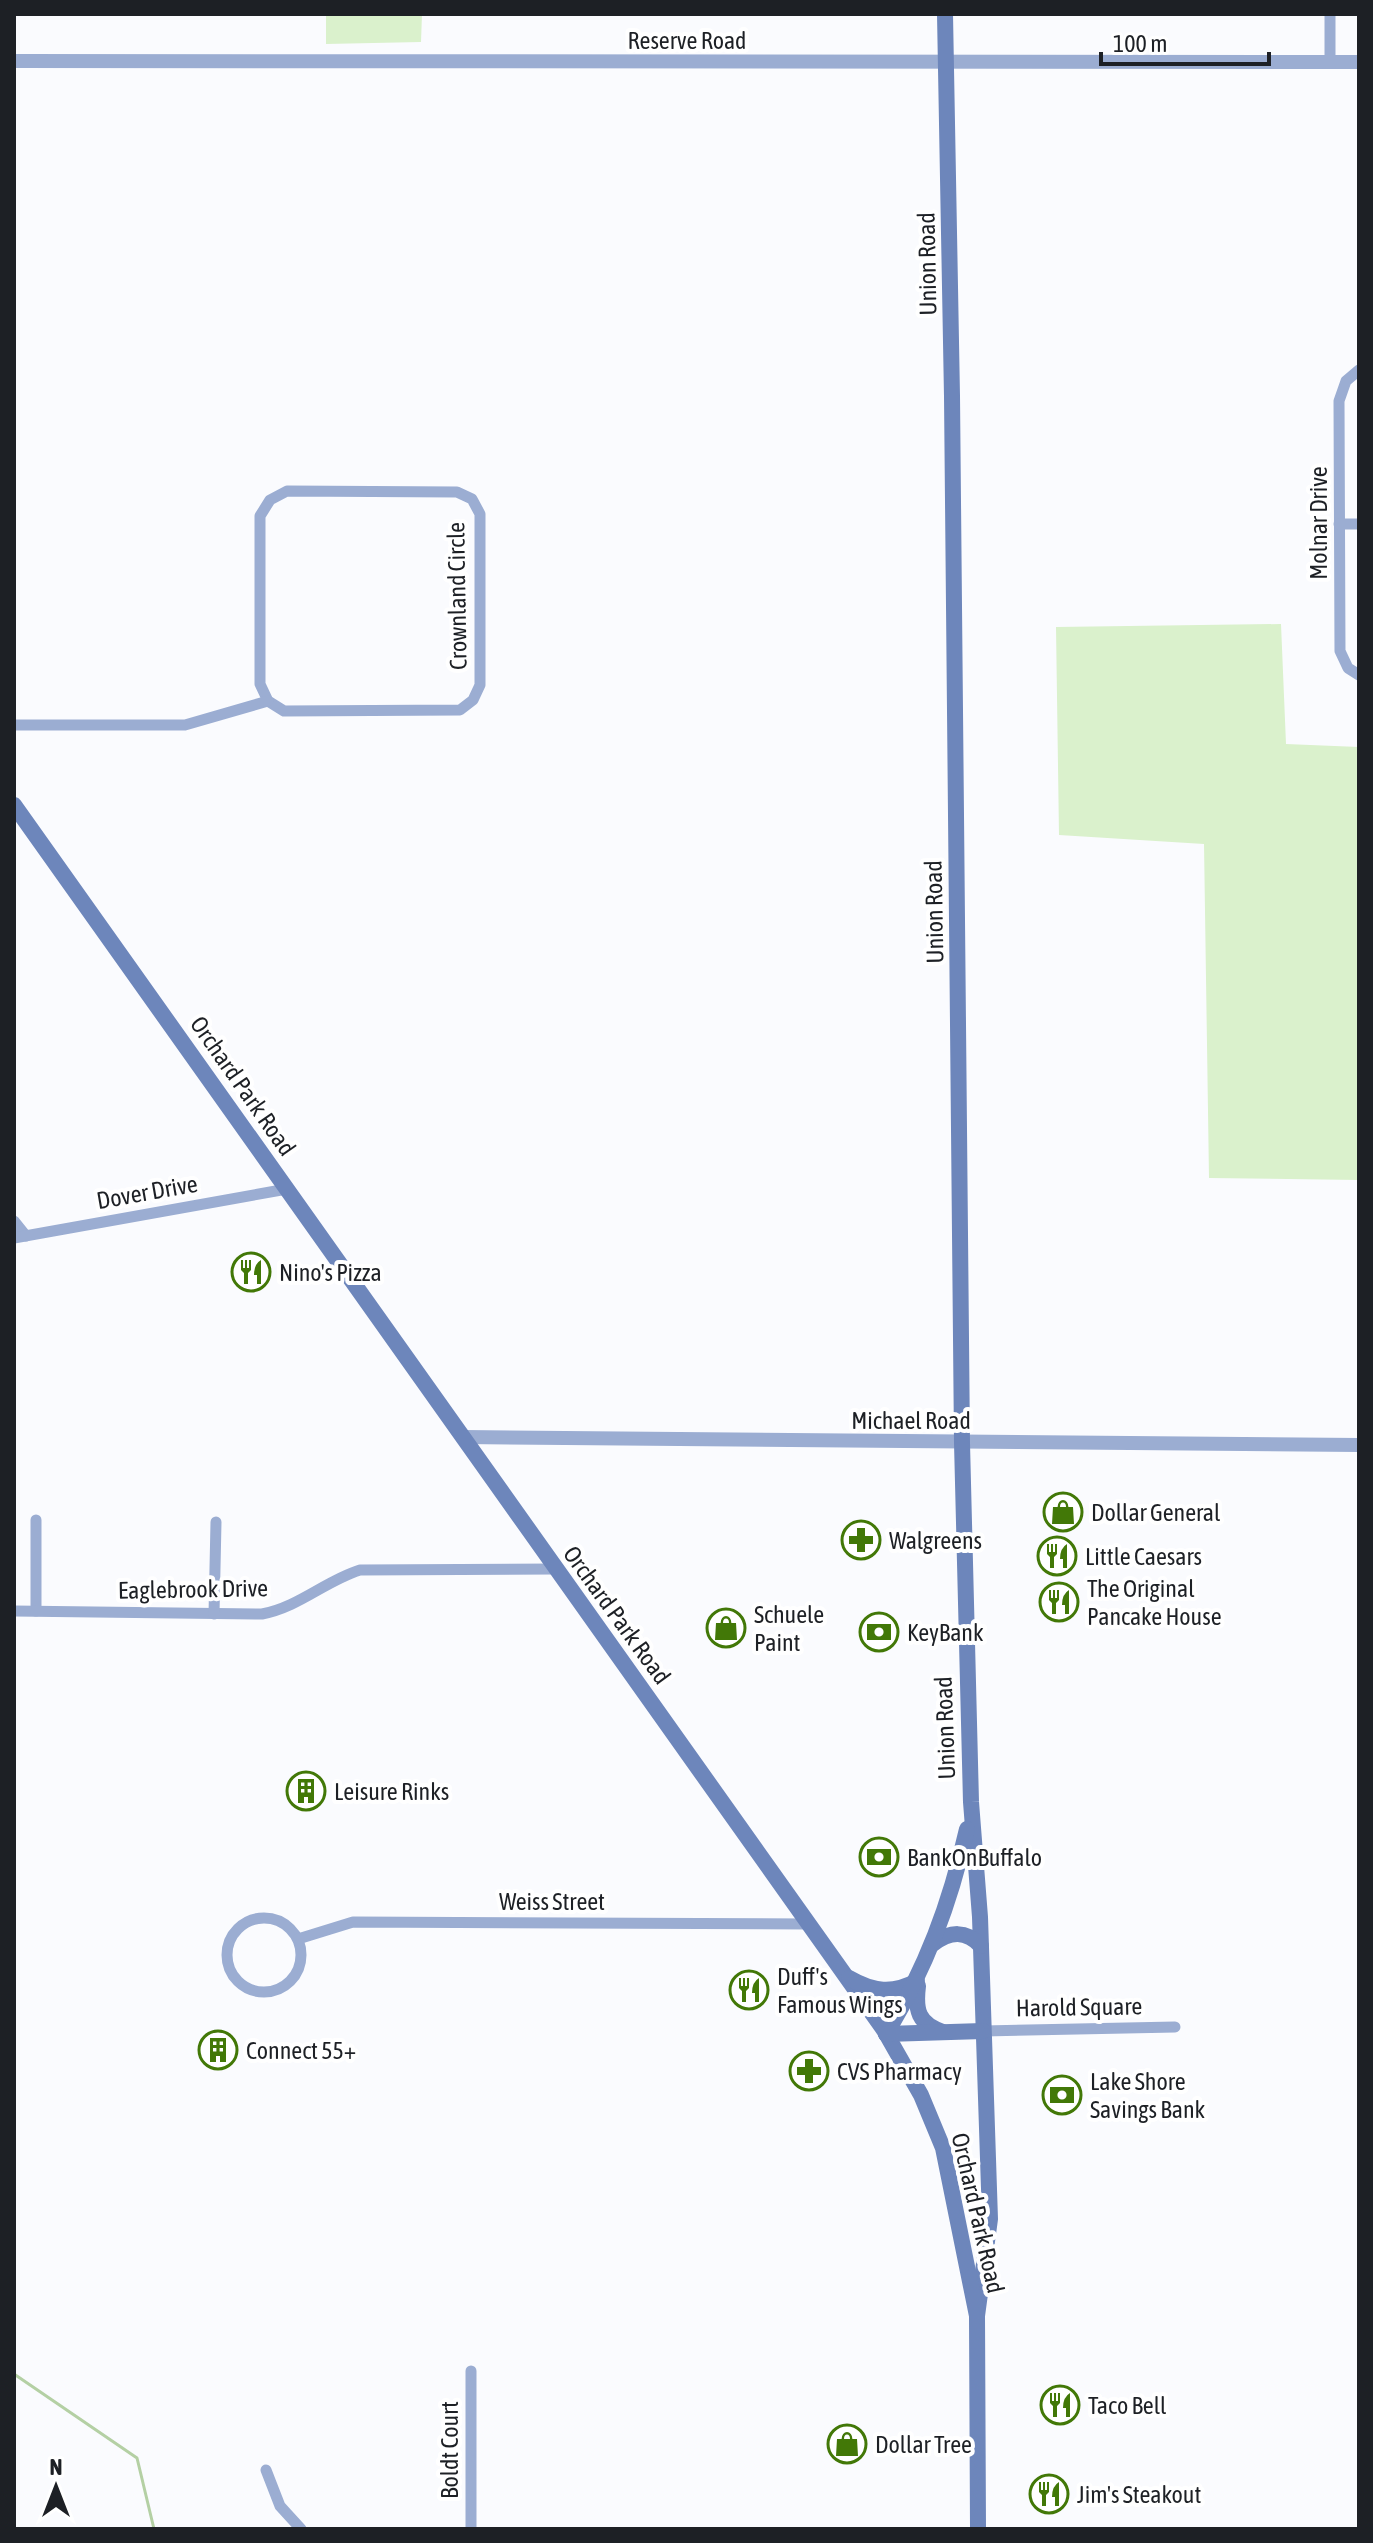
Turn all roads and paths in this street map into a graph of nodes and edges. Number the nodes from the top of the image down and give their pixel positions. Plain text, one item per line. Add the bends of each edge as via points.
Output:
1 (945, 14) edge
2 (1330, 14) edge
3 (14, 61) edge
4 (948, 62) junction
5 (1330, 62) junction
6 (1359, 62) edge
7 (1359, 370) edge
8 (1339, 524) junction
9 (1359, 524) edge
10 (1359, 675) edge
11 (268, 701) junction
12 (14, 725) edge
13 (14, 805) edge
14 (287, 1189) junction
15 (14, 1221) edge
16 (20, 1237) edge
17 (463, 1437) junction
18 (962, 1443) junction
19 (1359, 1445) edge
20 (36, 1520) dead end
21 (216, 1522) dead end
22 (555, 1569) junction
23 (14, 1611) edge
24 (36, 1611) junction
25 (214, 1614) junction
26 (971, 1810) junction
27 (809, 1924) junction
28 (298, 1939) junction
29 (933, 1944) junction
30 (981, 1946) junction
31 (845, 1975) junction
32 (919, 1980) junction
33 (1175, 2027) dead end
34 (983, 2031) junction
35 (886, 2034) junction
36 (949, 2034) junction
37 (977, 2316) junction
38 (471, 2371) dead end
39 (266, 2470) dead end
40 (301, 2529) edge
41 (471, 2529) edge
42 (978, 2529) edge

1 - 4 main road, Union Road
2 - 5 street
3 - 4 street, Reserve Road
4 - 5 street, Reserve Road
4 - 18 main road, Union Road
5 - 6 street, Reserve Road
7 - 8 street, Molnar Drive via 1346,381 1339,401
8 - 9 street
8 - 10 street, Molnar Drive via 1340,651 1348,668
11 - 11 street, Crownland Circle via 260,684 260,516 270,500 287,491 457,492 472,499 480,514 480,685 473,700 460,710 284,711
11 - 12 street via 185,725
13 - 14 main road, Orchard Park Road
14 - 16 street, Dover Drive
14 - 17 main road, Orchard Park Road
15 - 16 street
17 - 18 street, Michael Road
17 - 22 main road, Orchard Park Road
18 - 19 street, Michael Road
18 - 26 main road, Union Road
20 - 24 street
21 - 25 street
22 - 25 street, Eaglebrook Drive via 375,1568 343,1575 275,1612
22 - 27 main road, Orchard Park Road
23 - 24 street, Eaglebrook Drive
24 - 25 street, Eaglebrook Drive
26 - 29 main road, Union Road via 961,1862
26 - 30 main road, Union Road
27 - 28 street, Weiss Street via 353,1922
27 - 31 main road, Orchard Park Road
28 - 28 street via 277,1920 249,1921 229,1942 231,1971 252,1990 280,1989 299,1968
29 - 30 main road via 942,1936 960,1934
29 - 32 main road, Union Road
30 - 34 main road, Union Road
31 - 32 main road via 883,1991
31 - 35 main road, Orchard Park Road
32 - 35 main road, Union Road
32 - 36 main road via 921,2020
33 - 34 street, Harold Square
34 - 36 main road
34 - 37 main road, Union Road via 990,2219
35 - 36 main road
35 - 37 main road, Orchard Park Road via 921,2095 943,2148
37 - 42 main road, Orchard Park Road
38 - 41 street, Boldt Court
39 - 40 street via 280,2506

